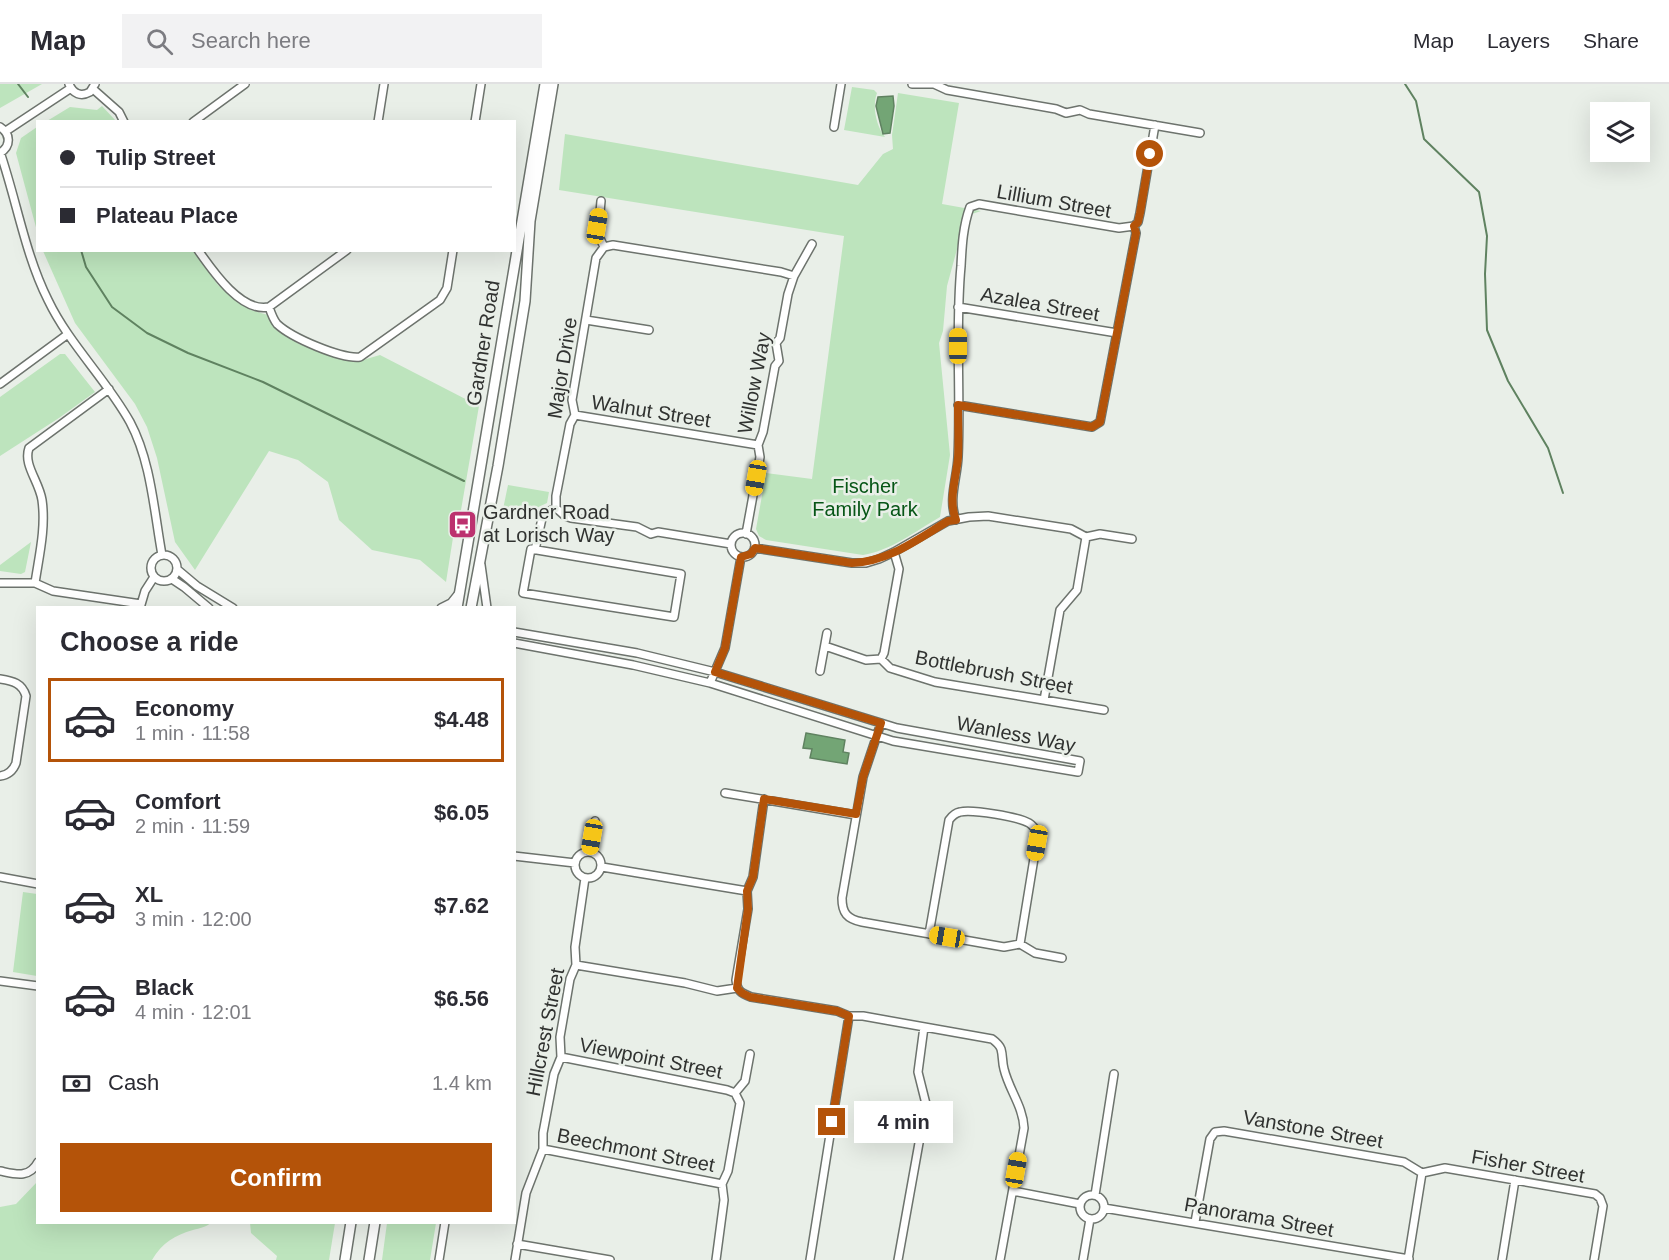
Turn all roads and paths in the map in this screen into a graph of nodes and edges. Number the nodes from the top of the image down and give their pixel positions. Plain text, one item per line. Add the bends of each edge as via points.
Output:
1 (245, 84) edge
2 (384, 84) edge
3 (481, 84) edge
4 (545, 84) edge
5 (554, 84) edge
6 (841, 84) edge
7 (912, 84) edge
8 (934, 84) edge
9 (70, 86) edge
10 (94, 87) edge
11 (123, 120) edge
12 (196, 120) edge
13 (378, 120) edge
14 (475, 120) edge
15 (1155, 125) junction
16 (834, 127) dead end
17 (3, 129) edge
18 (1200, 133) dead end
19 (0, 152) edge
20 (601, 201) dead end
21 (1134, 226) junction
22 (812, 244) dead end
23 (604, 247) junction
24 (199, 252) edge
25 (343, 252) edge
26 (453, 252) edge
27 (794, 276) junction
28 (269, 307) junction
29 (958, 307) junction
30 (586, 320) junction
31 (649, 330) dead end
32 (1117, 333) junction
33 (68, 334) junction
34 (0, 384) edge
35 (109, 389) junction
36 (958, 405) junction
37 (575, 415) junction
38 (758, 445) junction
39 (556, 508) junction
40 (956, 520) junction
41 (746, 534) junction
42 (1086, 537) junction
43 (1132, 539) dead end
44 (731, 544) junction
45 (755, 548) junction
46 (535, 550) junction
47 (894, 552) junction
48 (162, 555) junction
49 (741, 557) junction
50 (480, 559) junction
51 (178, 570) junction
52 (154, 577) junction
53 (172, 579) junction
54 (0, 583) edge
55 (35, 584) junction
56 (459, 592) junction
57 (141, 606) edge
58 (208, 606) edge
59 (230, 606) edge
60 (445, 606) edge
61 (457, 606) edge
62 (471, 606) edge
63 (488, 606) edge
64 (516, 632) edge
65 (827, 633) dead end
66 (516, 643) edge
67 (825, 646) junction
68 (880, 659) junction
69 (820, 671) dead end
70 (715, 672) junction
71 (0, 679) edge
72 (710, 683) junction
73 (1044, 700) junction
74 (1104, 710) dead end
75 (881, 723) junction
76 (877, 736) junction
77 (0, 776) edge
78 (725, 793) dead end
79 (764, 799) junction
80 (856, 814) junction
81 (595, 821) dead end
82 (590, 852) junction
83 (516, 856) edge
84 (575, 863) junction
85 (602, 867) junction
86 (0, 877) edge
87 (585, 878) junction
88 (36, 884) edge
89 (747, 891) junction
90 (928, 934) junction
91 (1020, 944) junction
92 (1062, 958) dead end
93 (576, 965) junction
94 (0, 981) edge
95 (36, 986) edge
96 (737, 988) junction
97 (849, 1016) junction
98 (924, 1027) junction
99 (750, 1054) dead end
100 (561, 1057) junction
101 (1114, 1074) dead end
102 (735, 1093) junction
103 (543, 1149) junction
104 (36, 1165) edge
105 (0, 1171) edge
106 (1422, 1173) junction
107 (1515, 1180) junction
108 (722, 1184) junction
109 (1012, 1191) junction
110 (1095, 1195) junction
111 (1080, 1204) junction
112 (1104, 1208) junction
113 (1090, 1219) junction
114 (1195, 1222) junction
115 (351, 1224) edge
116 (375, 1224) edge
117 (445, 1224) edge
118 (517, 1244) junction
119 (1409, 1259) edge
120 (345, 1260) edge
121 (369, 1260) edge
122 (439, 1260) edge
123 (515, 1260) edge
124 (610, 1260) edge
125 (716, 1260) edge
126 (810, 1260) edge
127 (898, 1260) edge
128 (1000, 1260) edge
129 (1083, 1260) edge
130 (1502, 1260) edge
131 (1594, 1260) edge

1 - 12 street
2 - 13 street
3 - 14 street
4 - 56 street, Gardner Road
5 - 50 street, Gardner Road via 530,221 525,302
6 - 16 street
7 - 8 street
8 - 15 street via 947,90 1066,113 1080,110
9 - 10 street via 82,95
9 - 17 street
10 - 11 street
15 - 18 street
15 - 21 street via 1140,213
17 - 19 street via 9,138
19 - 33 street via 32,261 49,303
20 - 23 street via 598,234
21 - 29 street, Lillium Street via 1119,228 978,204 970,207 964,226
21 - 32 street via 1136,233
22 - 27 street, Willow Way
23 - 27 street via 613,245
23 - 30 street, Major Drive via 596,258
24 - 28 street via 220,282 250,304
25 - 28 street
26 - 28 street via 447,288 440,300 360,357 348,357 297,339 276,322
27 - 38 street, Willow Way via 776,343 779,361
29 - 32 street, Azalea Street
29 - 36 street
30 - 31 street
30 - 37 street, Major Drive via 572,400
32 - 36 street via 1103,414 1092,427
33 - 34 street
33 - 35 street
35 - 48 street via 134,430 144,461
35 - 55 street via 29,448 27,465 39,488 43,510
36 - 40 street via 958,459 952,502
37 - 38 street, Walnut Street
37 - 39 street, Major Drive via 570,424
38 - 41 street, Willow Way via 760,457
39 - 44 street via 570,518
39 - 46 street via 543,514
40 - 42 street via 988,516 1071,529
40 - 47 street
41 - 44 street via 736,536
41 - 45 street via 754,540
42 - 43 street via 1100,534
42 - 73 street via 1077,590 1060,610
44 - 49 street
45 - 47 street via 852,563 866,563
45 - 49 street
46 - 46 street via 681,574 674,617 524,593 531,549
47 - 68 street via 898,569
48 - 51 street via 174,558
48 - 52 street via 152,564
49 - 70 street via 725,648
50 - 62 street, Gardner Road
50 - 63 street
51 - 53 street
51 - 59 street
52 - 53 street
52 - 57 street
53 - 58 street
54 - 55 street
55 - 57 street via 53,591
56 - 60 street
56 - 61 street, Gardner Road
64 - 70 street, Wanless Way via 637,653
65 - 67 street
66 - 72 street, Wanless Way
67 - 68 street via 866,660
67 - 69 street
68 - 73 street, Bottlebrush Street via 890,668 935,682
70 - 72 street
70 - 75 street, Wanless Way
71 - 77 street via 19,684 26,696 16,763 14,769
72 - 76 street, Wanless Way
73 - 74 street, Bottlebrush Street
75 - 76 street
75 - 76 street, Wanless Way via 1080,761 1078,772
76 - 80 street
78 - 79 street
79 - 80 street
79 - 89 street via 753,877
80 - 90 street via 842,898 846,915 852,920
81 - 82 street
82 - 84 street via 580,855
82 - 85 street via 600,858
83 - 84 street
84 - 87 street via 578,873
85 - 87 street via 597,876
85 - 89 street
86 - 88 street
87 - 93 street, Hillcrest Street
89 - 96 street
90 - 91 street via 1004,947
90 - 91 street via 949,820 954,814 971,812 1020,820 1035,827 1038,834
91 - 92 street via 1035,953
93 - 96 street via 717,991
93 - 100 street, Hillcrest Street via 560,1037
94 - 95 street
96 - 97 street via 750,997
97 - 98 street
97 - 126 street
98 - 109 street via 992,1039 998,1044 1008,1082 1023,1114
98 - 127 street via 918,1072 926,1104
99 - 102 street, Viewpoint Street via 745,1081
100 - 102 street, Viewpoint Street
100 - 103 street, Hillcrest Street via 554,1074
101 - 110 street
102 - 108 street, Viewpoint Street via 740,1103 728,1171
103 - 108 street, Beechmont Street
103 - 118 street, Hillcrest Street via 526,1193
104 - 105 street via 22,1174
106 - 107 street, Fisher Street via 1445,1168
106 - 114 street, Vanstone Street via 1404,1162 1215,1132 1210,1139
106 - 119 street
107 - 130 street
107 - 131 street, Fisher Street via 1600,1198 1603,1206
108 - 125 street, Viewpoint Street via 724,1200
109 - 111 street
109 - 128 street
110 - 111 street via 1085,1196
110 - 112 street
111 - 113 street via 1081,1214
112 - 113 street via 1101,1215
112 - 114 street, Panorama Street
113 - 129 street
114 - 119 street, Panorama Street
115 - 120 street
116 - 121 street
117 - 122 street
118 - 123 street, Hillcrest Street
118 - 124 street

